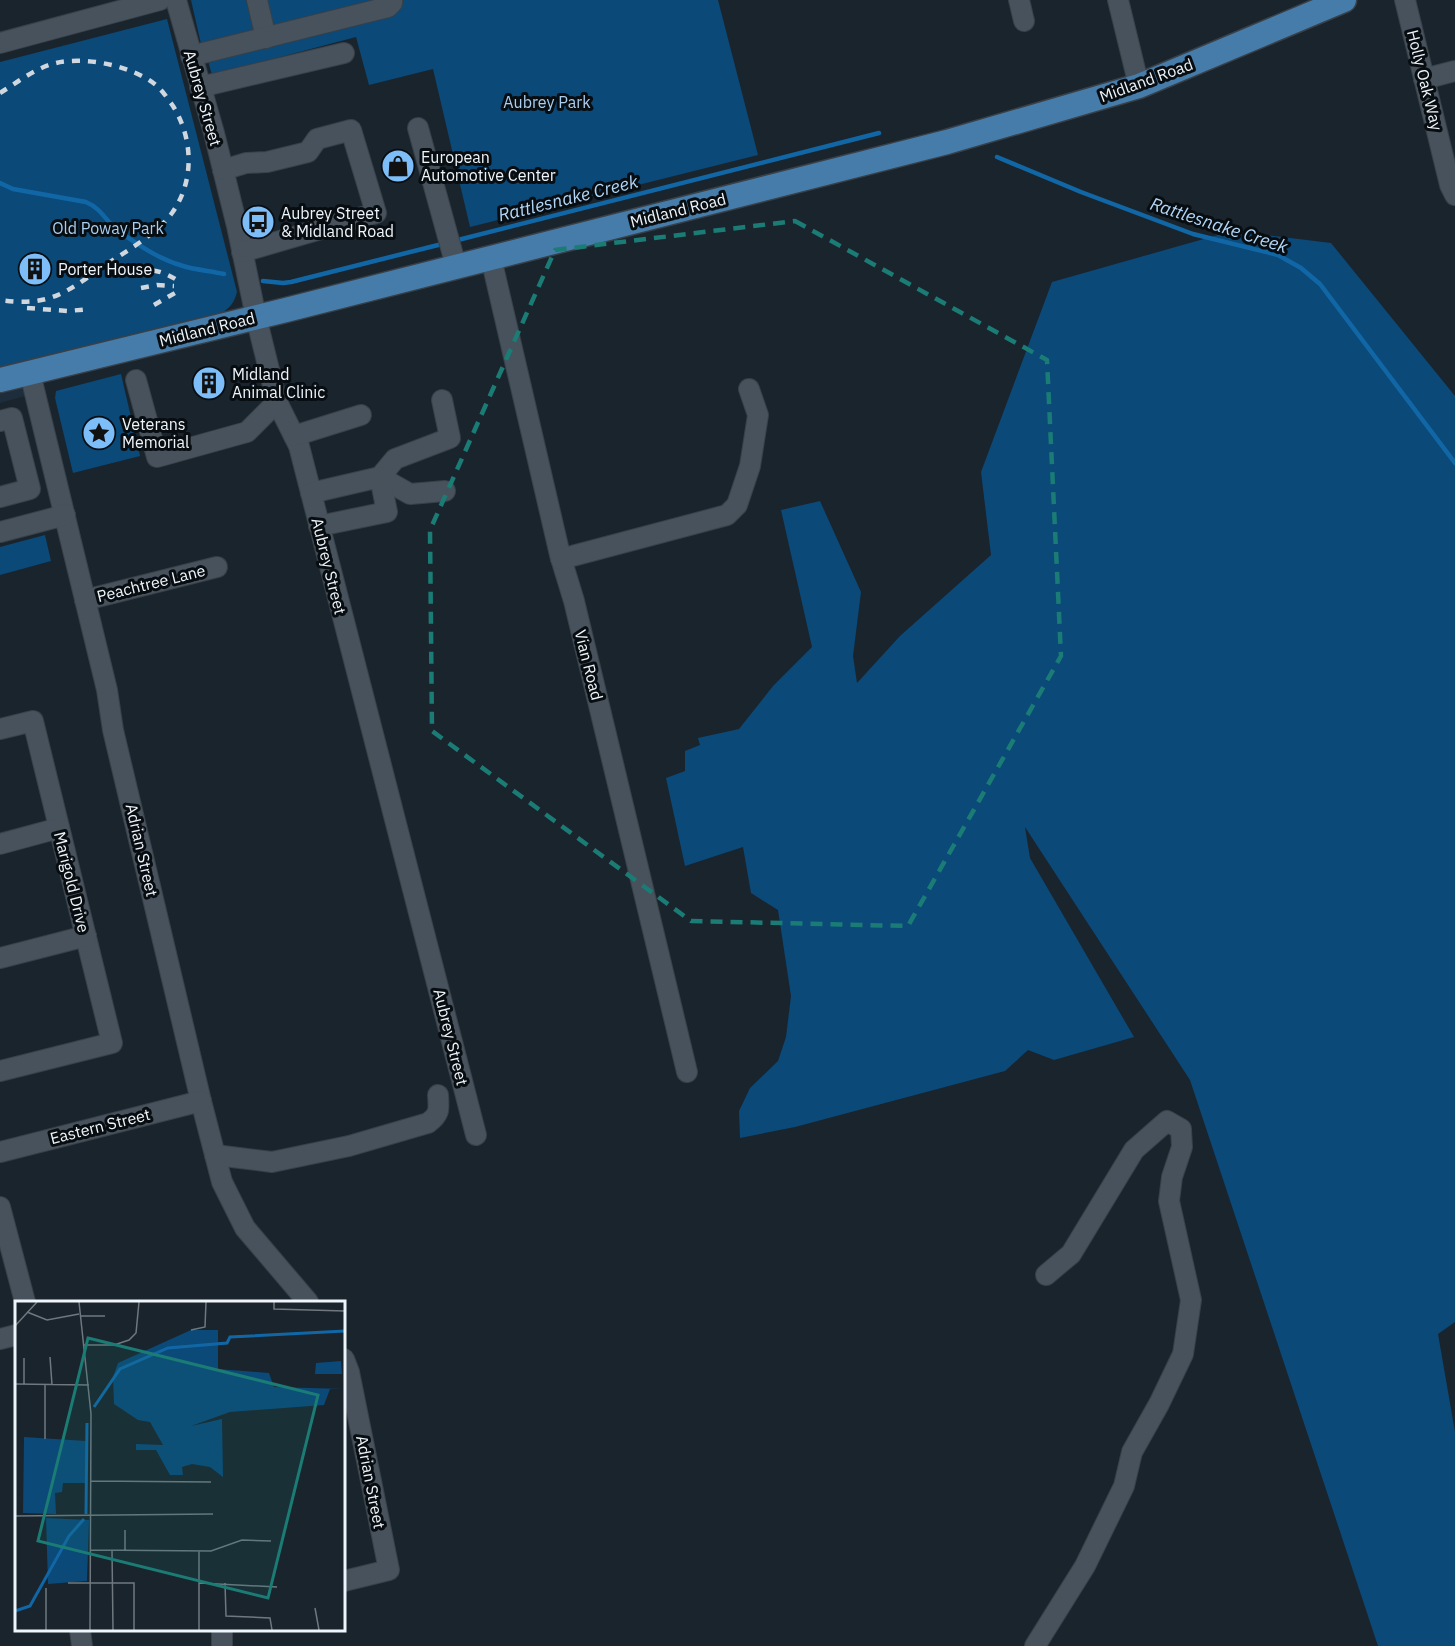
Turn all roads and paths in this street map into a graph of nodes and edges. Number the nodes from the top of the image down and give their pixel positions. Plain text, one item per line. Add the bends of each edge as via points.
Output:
1 (160, 0) edge
2 (176, 0) edge
3 (257, 0) edge
4 (393, 0) edge
5 (1018, 0) edge
6 (1118, 0) edge
7 (1344, 0) edge
8 (1405, 0) edge
9 (1024, 21) dead end
10 (266, 38) junction
11 (0, 43) edge
12 (344, 53) dead end
13 (191, 56) junction
14 (1455, 71) edge
15 (1424, 79) junction
16 (200, 87) junction
17 (1139, 87) junction
18 (418, 128) dead end
19 (223, 170) junction
20 (1455, 195) edge
21 (242, 252) junction
22 (454, 258) junction
23 (491, 258) junction
24 (256, 317) junction
25 (30, 373) junction
26 (0, 380) edge
27 (136, 380) dead end
28 (749, 389) dead end
29 (442, 400) dead end
30 (277, 402) junction
31 (361, 415) dead end
32 (0, 421) edge
33 (294, 436) junction
34 (51, 459) junction
35 (25, 465) junction
36 (380, 477) junction
37 (445, 491) dead end
38 (311, 493) junction
39 (0, 497) edge
40 (65, 515) junction
41 (319, 526) junction
42 (0, 532) edge
43 (561, 559) junction
44 (217, 567) dead end
45 (85, 600) junction
46 (0, 729) edge
47 (59, 828) junction
48 (0, 844) edge
49 (86, 936) junction
50 (0, 958) edge
51 (0, 1071) edge
52 (687, 1072) dead end
53 (438, 1095) dead end
54 (201, 1101) junction
55 (476, 1135) dead end
56 (0, 1152) edge
57 (215, 1155) junction
58 (0, 1207) edge
59 (1046, 1275) dead end
60 (25, 1301) edge
61 (307, 1301) edge
62 (15, 1335) edge
63 (0, 1339) edge
64 (345, 1362) edge
65 (350, 1410) edge
66 (345, 1581) edge
67 (80, 1631) edge
68 (82, 1646) edge
69 (1035, 1646) edge

1 - 11 street
2 - 13 street, Aubrey Street
3 - 10 street
4 - 10 street via 388,7
5 - 9 street
6 - 17 street
7 - 17 main road, Midland Road
8 - 15 street, Holly Oak Way
10 - 13 street
12 - 16 street
13 - 16 street, Aubrey Street
14 - 15 street
15 - 20 street, Holly Oak Way
16 - 19 street, Aubrey Street
17 - 23 main road, Midland Road via 947,142
18 - 22 street
19 - 21 street, Aubrey Street
19 - 21 street via 308,152 317,140 351,130 376,213
21 - 24 street, Aubrey Street
22 - 23 main road, Midland Road
22 - 24 main road, Midland Road
23 - 43 street, Vian Road
24 - 25 main road, Midland Road
24 - 30 street, Aubrey Street
25 - 26 main road, Midland Road
25 - 34 street, Adrian Street
27 - 30 street via 157,457 247,432
28 - 43 street via 758,415 750,466 737,505 727,515
29 - 36 street via 450,438 395,459
30 - 33 street, Aubrey Street
31 - 33 street
32 - 35 street via 12,418
33 - 38 street, Aubrey Street
34 - 35 street
34 - 40 street, Adrian Street
35 - 39 street via 30,489
36 - 37 street via 410,494
36 - 38 street
36 - 41 street via 387,512
38 - 41 street, Aubrey Street
40 - 42 street
40 - 45 street, Adrian Street
41 - 55 street, Aubrey Street
43 - 52 street, Vian Road
44 - 45 street, Peachtree Lane
45 - 54 street, Adrian Street
46 - 47 street, Marigold Drive via 33,721
47 - 48 street
47 - 49 street, Marigold Drive
49 - 50 street
49 - 51 street, Marigold Drive via 112,1043
53 - 57 street via 439,1111 428,1123 349,1146 272,1162
54 - 56 street, Eastern Street
54 - 57 street, Adrian Street
57 - 61 street, Adrian Street via 222,1182 245,1228
58 - 60 street
59 - 69 street via 1071,1254 1134,1150 1167,1121 1181,1130 1182,1147 1169,1201 1191,1300 1183,1354 1132,1452 1124,1486 1085,1566
62 - 63 street
64 - 65 street, Adrian Street
65 - 66 street, Adrian Street via 389,1570
67 - 68 street

